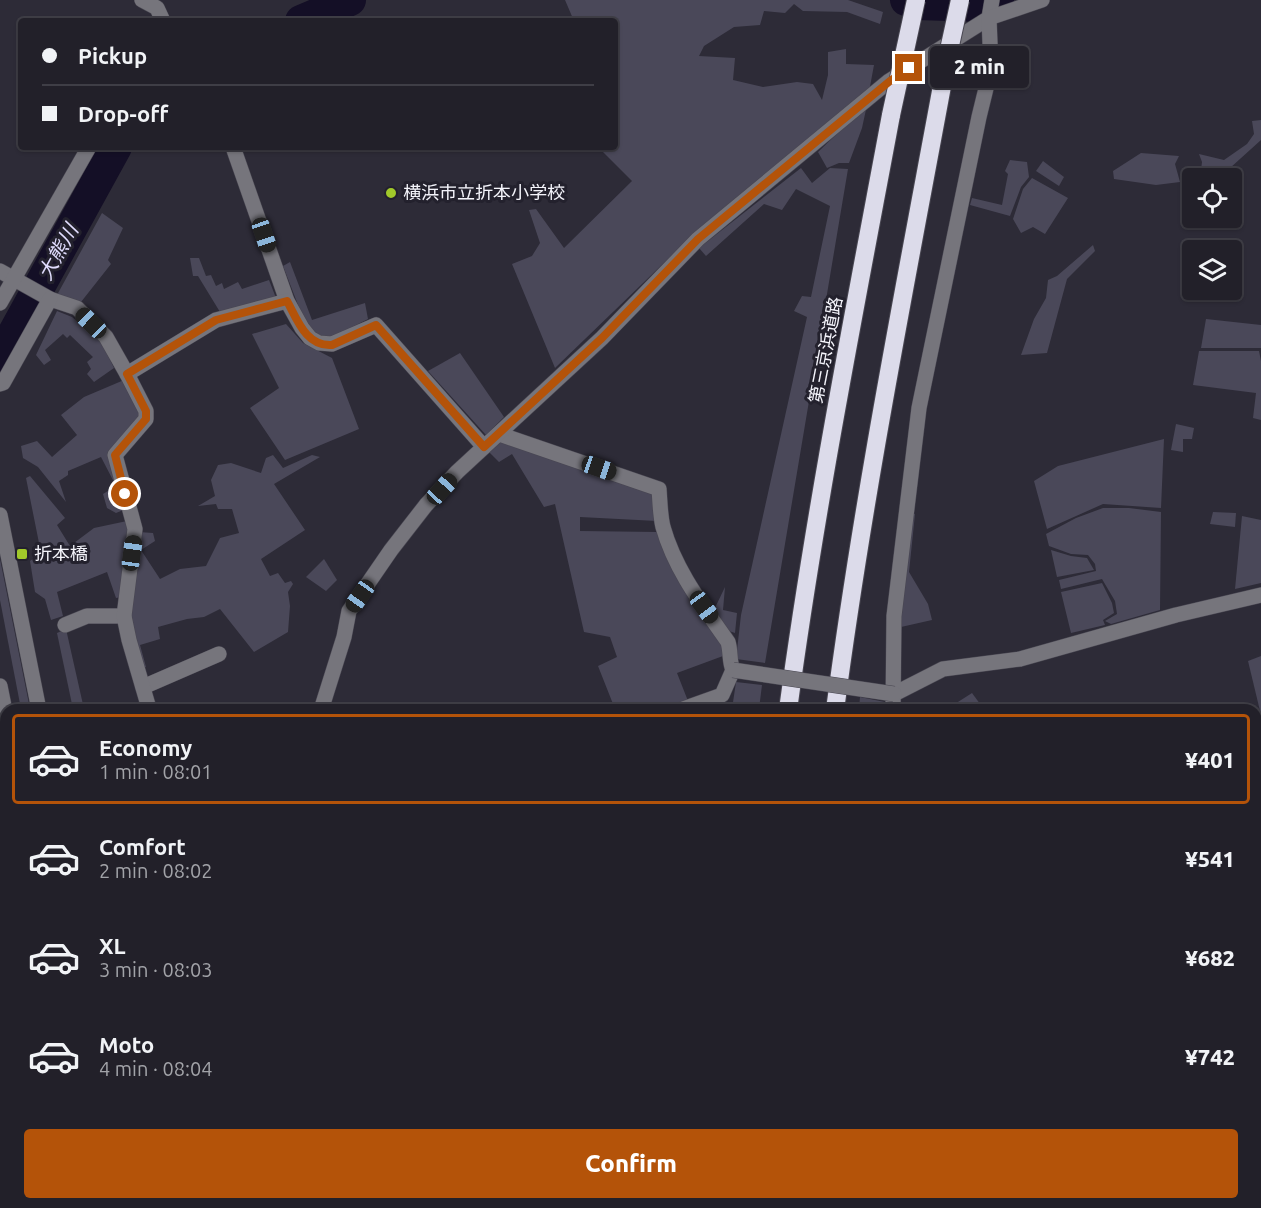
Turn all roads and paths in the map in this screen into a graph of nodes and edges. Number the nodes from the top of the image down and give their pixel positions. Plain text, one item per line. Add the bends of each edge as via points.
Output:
1 (142, 0) edge
2 (916, 0) edge
3 (960, 0) edge
4 (992, 0) edge
5 (1042, 0) edge
6 (162, 18) edge
7 (989, 18) junction
8 (87, 150) edge
9 (234, 150) edge
10 (7, 275) edge
11 (50, 298) junction
12 (287, 301) junction
13 (0, 303) edge
14 (127, 374) junction
15 (0, 384) edge
16 (499, 434) junction
17 (484, 447) junction
18 (0, 515) edge
19 (1261, 595) edge
20 (124, 616) junction
21 (65, 625) dead end
22 (219, 654) dead end
23 (733, 670) junction
24 (0, 686) edge
25 (143, 687) junction
26 (894, 694) junction
27 (721, 702) edge
28 (4, 704) edge
29 (38, 704) edge
30 (149, 704) edge
31 (323, 704) edge
32 (789, 704) edge
33 (836, 704) edge
34 (893, 704) edge

1 - 6 street via 157,8
2 - 32 highway, 第三京浜道路, bridge via 830,441
3 - 33 highway, bridge via 875,445
4 - 7 street
5 - 7 street
7 - 16 street via 890,81 698,239 602,338
7 - 26 street via 991,68 919,408 894,616
8 - 10 street
9 - 12 street
10 - 11 street
10 - 13 street
11 - 14 street via 77,309 106,337
11 - 15 street
12 - 14 street via 216,320
12 - 17 street via 306,335 319,343 332,345 376,325
14 - 20 street via 146,411 146,419 115,455 135,529
16 - 17 street
16 - 23 street via 659,489 662,524 671,552 691,590 728,642
17 - 31 street via 426,505 349,611
18 - 29 street
19 - 26 street via 1020,659 943,669
20 - 21 street via 87,616
20 - 25 street
22 - 25 street
23 - 26 street, bridge
23 - 27 street
24 - 28 street
25 - 30 street
26 - 34 street

